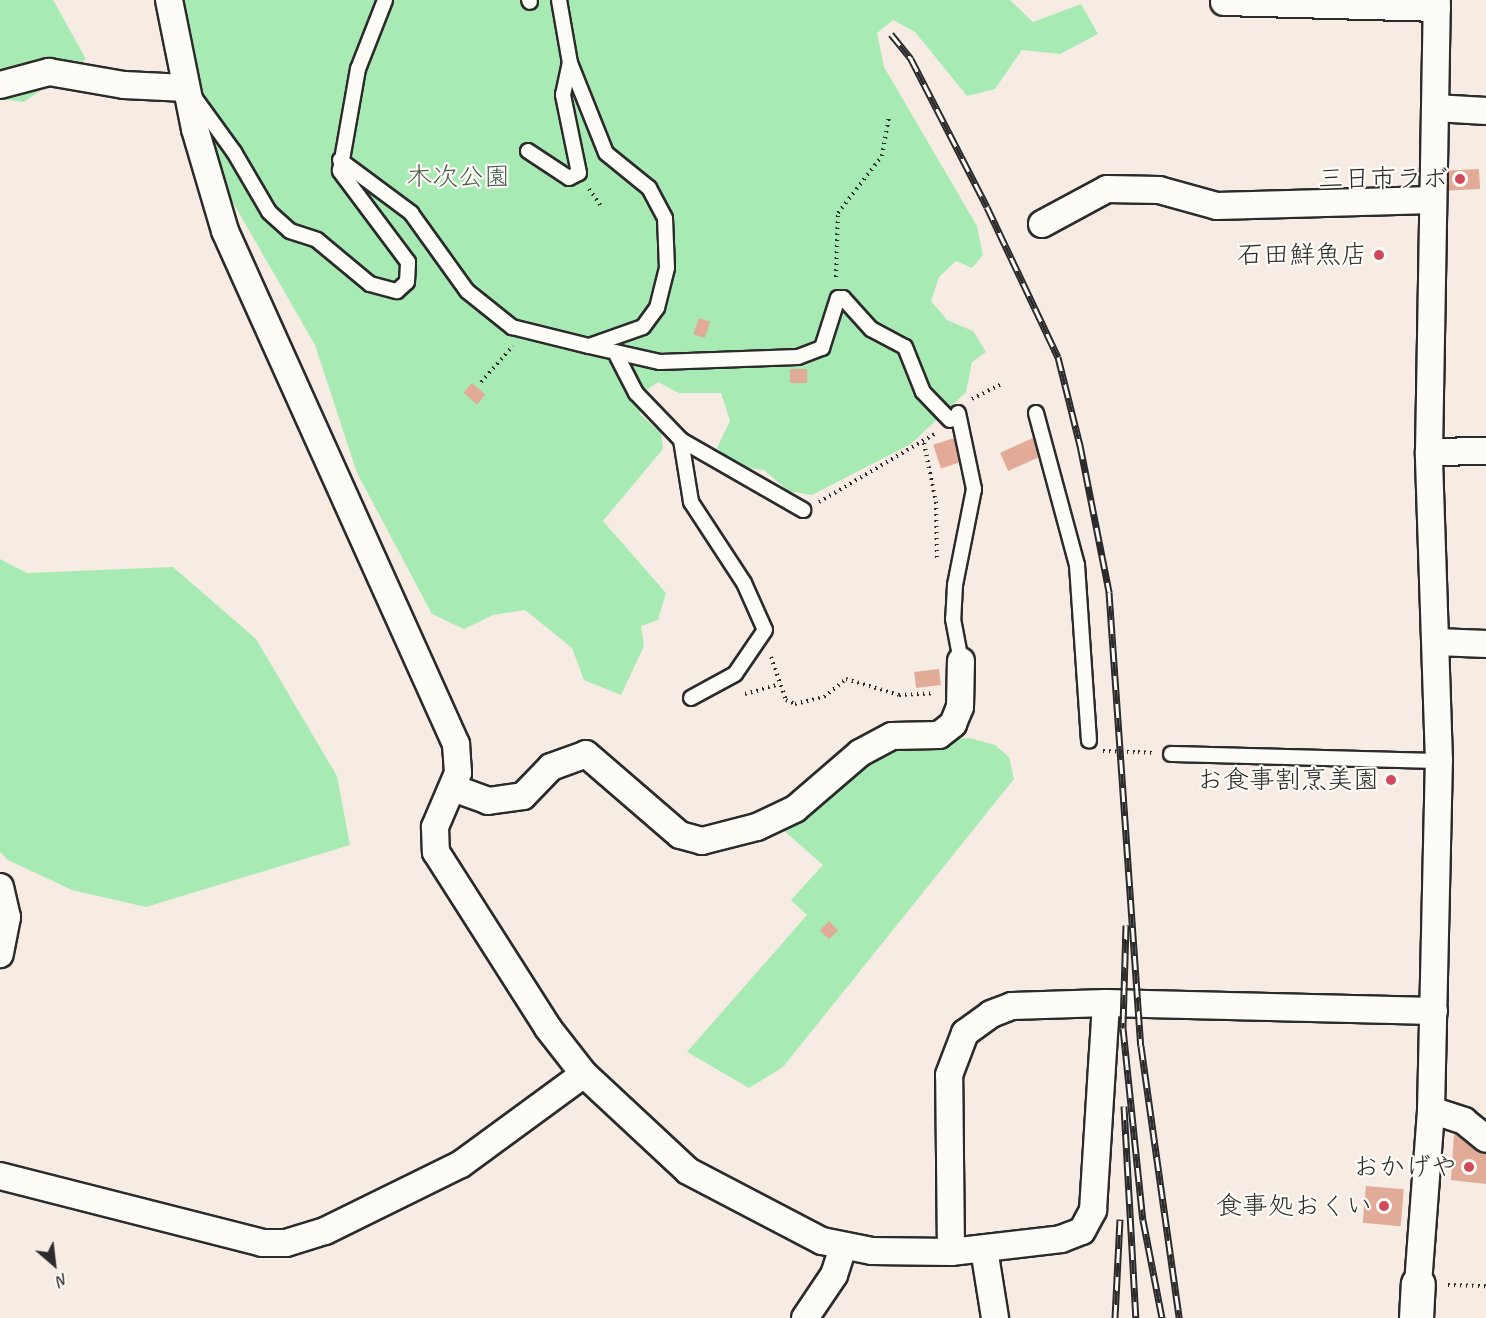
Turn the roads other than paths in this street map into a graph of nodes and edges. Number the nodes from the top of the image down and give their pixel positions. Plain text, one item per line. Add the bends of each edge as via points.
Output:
1 (169, 0) edge
2 (385, 0) edge
3 (559, 0) edge
4 (1224, 2) dead end
5 (1437, 4) edge
6 (570, 63) junction
7 (0, 85) edge
8 (186, 88) junction
9 (1435, 108) junction
10 (1486, 111) edge
11 (528, 151) dead end
12 (340, 160) junction
13 (1433, 200) junction
14 (1041, 224) dead end
15 (590, 346) junction
16 (616, 356) junction
17 (1036, 413) dead end
18 (681, 440) junction
19 (1429, 452) junction
20 (1486, 452) edge
21 (803, 510) road end
22 (1437, 642) junction
23 (1486, 644) edge
24 (961, 661) joint
25 (691, 698) dead end
26 (1089, 741) dead end
27 (1171, 754) dead end
28 (1439, 761) junction
29 (453, 788) junction
30 (0, 888) edge
31 (0, 954) edge
32 (1106, 1003) junction
33 (1434, 1011) junction
34 (584, 1074) junction
35 (1431, 1110) junction
36 (1486, 1139) edge
37 (0, 1176) edge
38 (843, 1247) junction
39 (984, 1249) junction
40 (951, 1252) junction
41 (1418, 1284) joint
42 (805, 1318) edge
43 (995, 1318) edge
44 (1416, 1318) edge

1 - 8 street
2 - 12 lane via 358,69
3 - 6 lane
4 - 5 street
5 - 9 street
6 - 11 lane via 563,95 579,172 569,178
6 - 15 lane via 606,153 649,189 665,218 667,268 657,308 643,327
7 - 8 street via 49,72 124,85
8 - 12 lane via 212,117 268,212 290,231 317,240 370,285 397,291 407,282 408,262 349,188
8 - 29 street via 225,231 456,744
9 - 10 street
9 - 13 street
12 - 15 lane via 411,213 466,291 526,333
13 - 14 street via 1217,206 1159,190 1107,189
13 - 19 street
15 - 16 lane
16 - 18 lane via 636,393
16 - 24 lane via 660,362 810,355 827,340 838,298 871,329 905,347 923,392 954,416 974,489 955,585 953,619
17 - 26 lane via 1077,566
18 - 21 lane
18 - 25 lane via 691,502 744,583 765,630 735,674
19 - 20 street
19 - 22 street
22 - 23 street
22 - 28 street
24 - 29 street via 962,691 953,724 939,735 891,736 860,753 795,809 757,827 702,841 681,835 586,753 551,767 523,796 488,801
27 - 28 lane
28 - 33 street
29 - 34 street via 435,827 436,852 548,1028
30 - 31 street via 7,916
32 - 33 street
32 - 39 street via 1088,1223 1061,1239
32 - 40 street via 1012,1006 965,1033 949,1074
33 - 35 street
34 - 37 street via 461,1164 325,1231 286,1243 262,1243
34 - 38 street via 688,1171 764,1215
35 - 36 street via 1464,1121
35 - 41 street
38 - 40 street
38 - 42 street via 834,1275
39 - 40 street
39 - 43 street
41 - 44 main road

